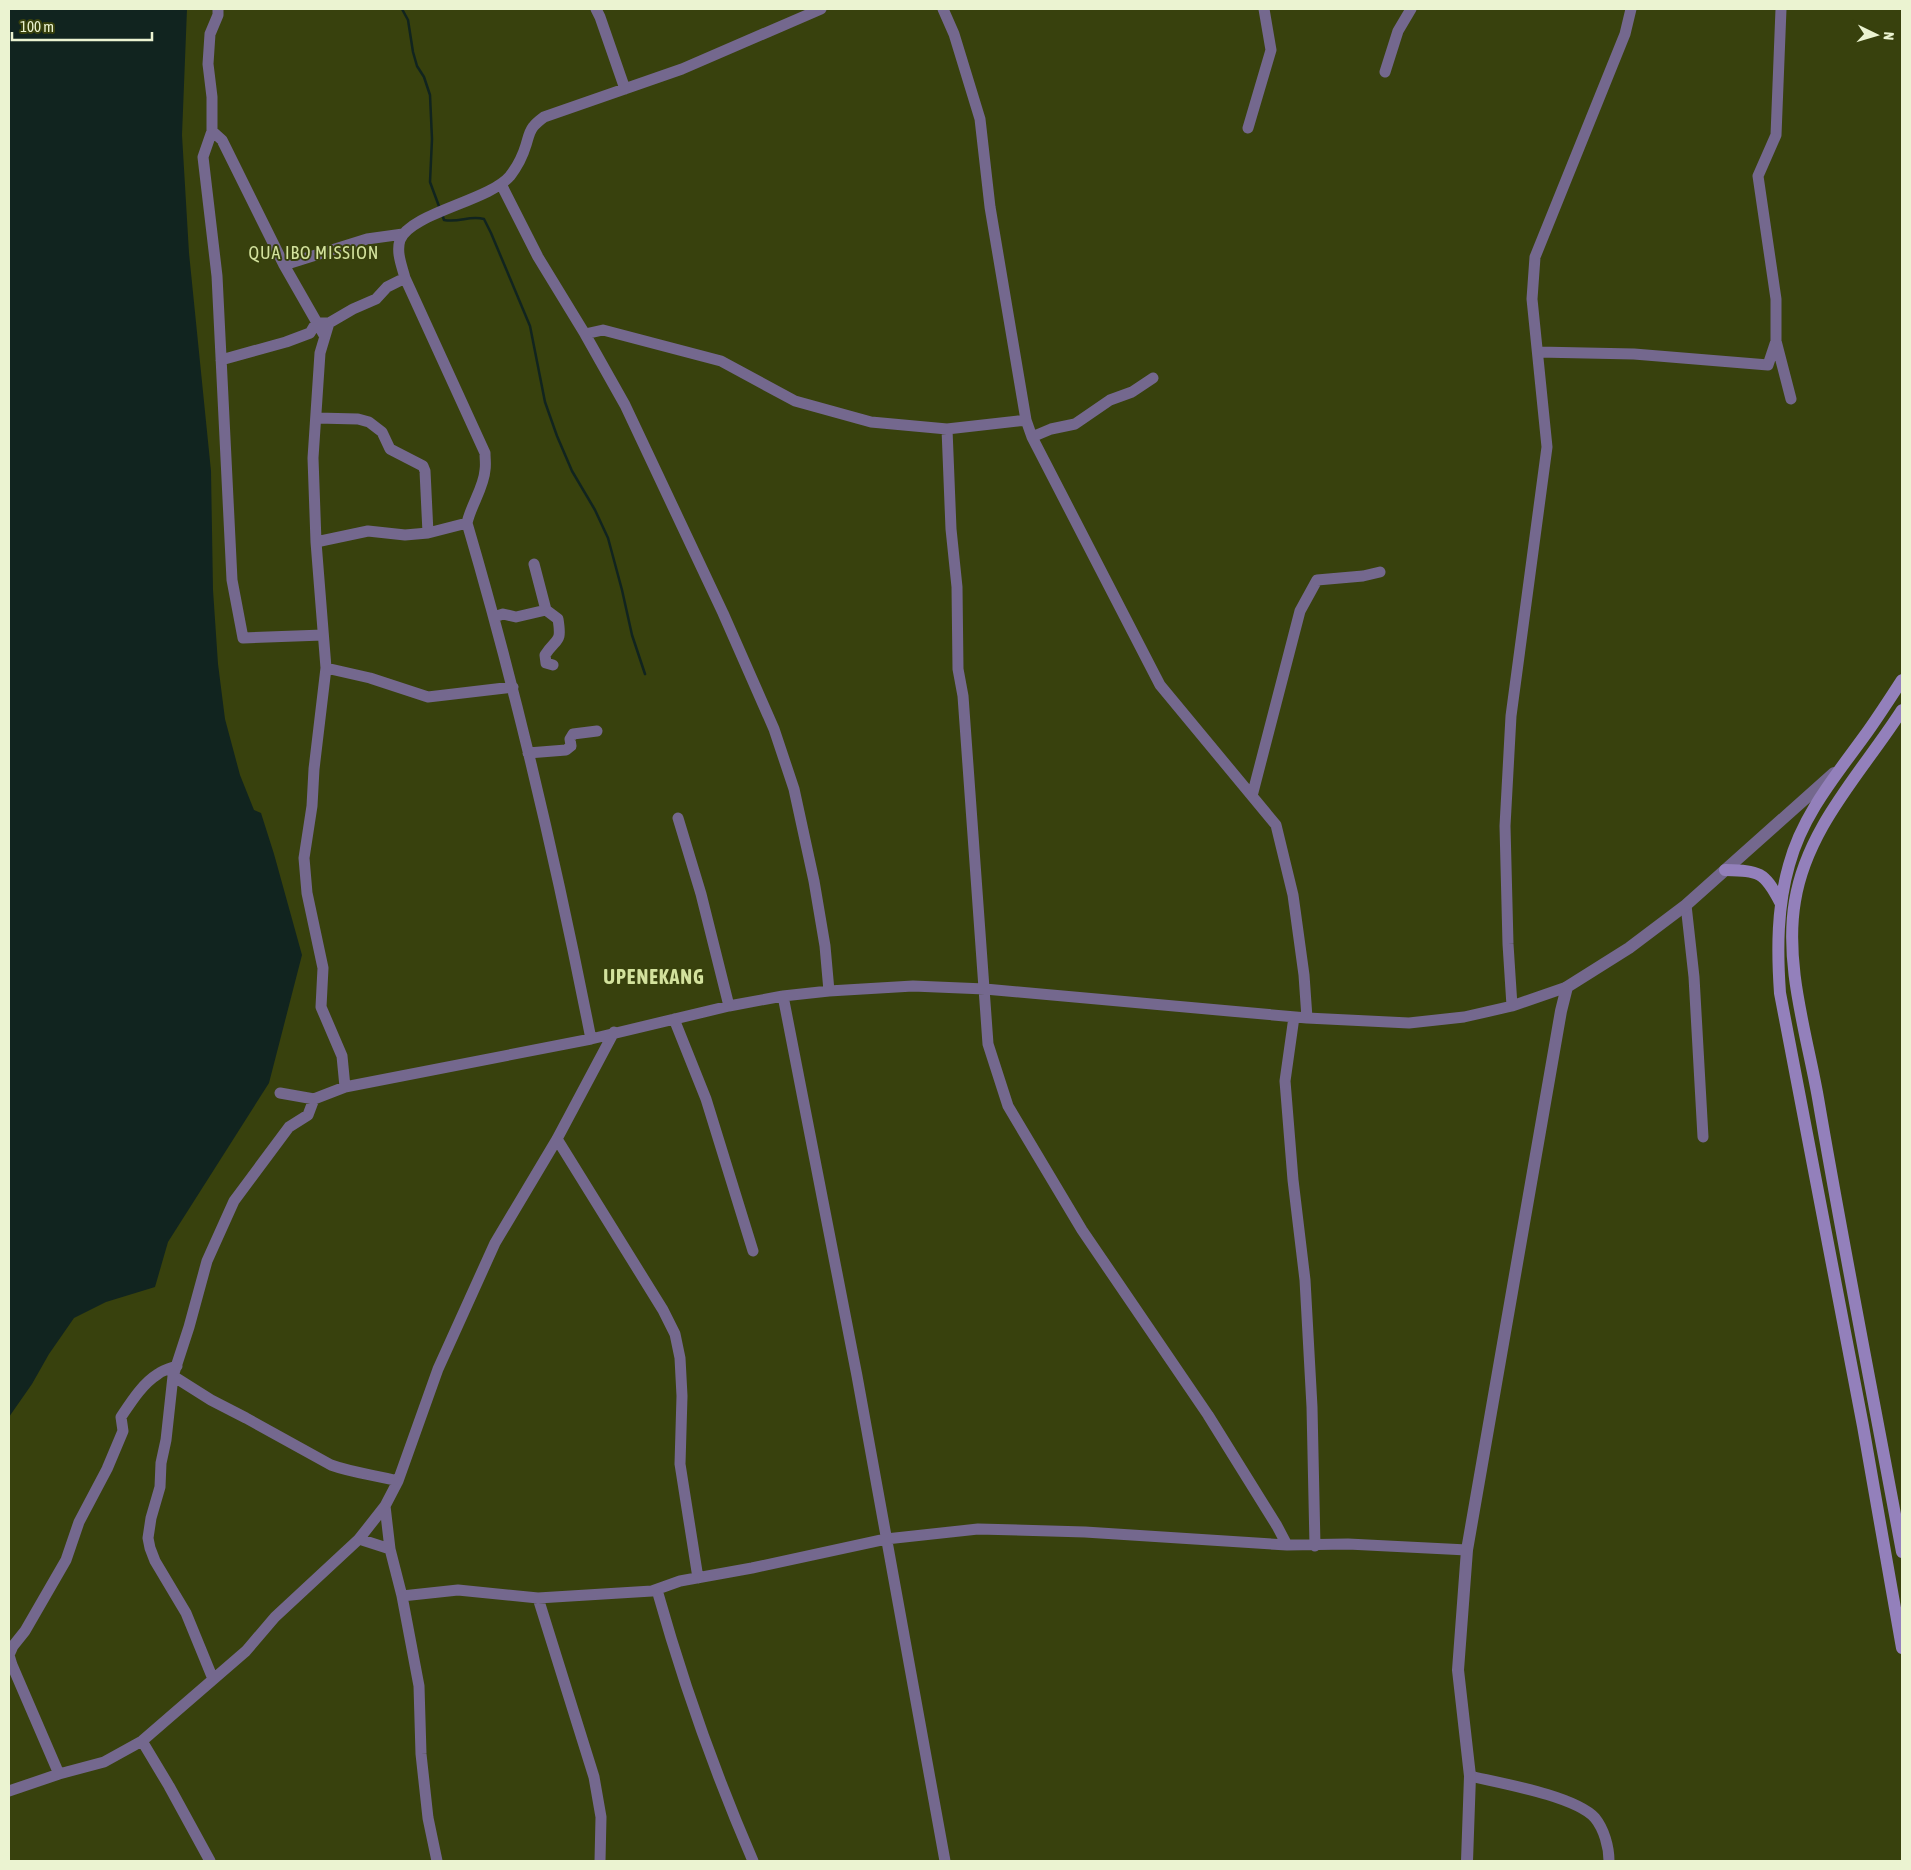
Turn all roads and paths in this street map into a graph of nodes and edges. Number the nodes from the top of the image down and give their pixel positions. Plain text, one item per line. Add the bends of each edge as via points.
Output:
1 (218, 9) edge
2 (596, 9) edge
3 (821, 9) edge
4 (943, 9) edge
5 (1264, 9) edge
6 (1411, 9) edge
7 (1631, 9) edge
8 (1781, 9) edge
9 (1385, 72) dead end
10 (625, 89) junction
11 (1248, 128) dead end
12 (212, 130) junction
13 (501, 184) junction
14 (403, 234) junction
15 (284, 265) junction
16 (405, 278) junction
17 (316, 323) junction
18 (329, 323) junction
19 (585, 334) junction
20 (324, 335) junction
21 (1776, 341) junction
22 (1538, 352) junction
23 (221, 360) junction
24 (1153, 378) dead end
25 (1791, 398) dead end
26 (317, 418) junction
27 (1026, 420) junction
28 (947, 429) junction
29 (1032, 437) junction
30 (467, 524) junction
31 (428, 533) junction
32 (316, 542) junction
33 (534, 564) dead end
34 (1380, 572) dead end
35 (546, 610) junction
36 (494, 617) junction
37 (323, 635) junction
38 (552, 666) dead end
39 (326, 668) junction
40 (1902, 680) edge
41 (513, 687) junction
42 (1902, 710) edge
43 (597, 731) dead end
44 (528, 753) junction
45 (1838, 769) junction
46 (1252, 796) junction
47 (678, 818) dead end
48 (1725, 870) junction
49 (1780, 902) junction
50 (1686, 905) junction
51 (1567, 987) junction
52 (985, 989) junction
53 (829, 991) junction
54 (783, 996) junction
55 (729, 1006) junction
56 (1512, 1006) junction
57 (1294, 1016) junction
58 (1307, 1018) junction
59 (674, 1019) junction
60 (614, 1032) junction
61 (591, 1039) junction
62 (1815, 1080) junction
63 (344, 1087) junction
64 (280, 1093) dead end
65 (1800, 1096) junction
66 (314, 1099) junction
67 (1704, 1137) dead end
68 (557, 1139) junction
69 (753, 1251) dead end
70 (175, 1371) junction
71 (398, 1481) junction
72 (385, 1506) junction
73 (359, 1539) junction
74 (886, 1539) junction
75 (1287, 1545) junction
76 (1315, 1546) junction
77 (390, 1549) junction
78 (1467, 1550) junction
79 (1902, 1552) edge
80 (698, 1578) junction
81 (657, 1590) junction
82 (402, 1596) junction
83 (538, 1598) junction
84 (1902, 1648) edge
85 (213, 1679) junction
86 (142, 1741) junction
87 (59, 1774) junction
88 (1470, 1776) junction
89 (9, 1791) edge
90 (210, 1861) edge
91 (437, 1861) edge
92 (600, 1861) edge
93 (753, 1861) edge
94 (945, 1861) edge
95 (1467, 1861) edge
96 (1609, 1861) edge

1 - 12 street via 210,34 208,64
2 - 10 street
3 - 10 street via 682,69
4 - 27 street via 980,119 990,208
5 - 11 street via 1272,50
6 - 9 street via 1398,31
7 - 22 street via 1626,34 1535,257 1532,300
8 - 21 street via 1776,136 1758,176 1776,299
10 - 13 street via 535,124 518,163
12 - 15 street via 222,140
12 - 23 street via 203,157 217,276
13 - 14 street via 435,214
13 - 19 street via 538,257
14 - 15 street via 367,239
14 - 16 street via 399,250
15 - 17 street
16 - 18 street via 387,287 376,299
16 - 30 street via 485,454 485,470
17 - 18 street
17 - 20 street
17 - 23 street via 310,333
18 - 20 street
19 - 28 street via 603,330 720,361 795,401 832,413 871,422
19 - 53 street via 653,462 774,729 794,789 814,881
20 - 26 street
21 - 22 street via 1768,365 1634,354
21 - 25 street
22 - 56 street via 1547,446 1511,716 1505,826
23 - 37 street via 232,580 243,638
24 - 29 street via 1132,392 1110,400 1075,424
26 - 31 street via 369,422 382,432 390,449 423,466
26 - 32 street via 313,458
27 - 28 street
27 - 29 street
28 - 52 street via 957,587 958,669 963,696
29 - 46 street via 1160,685
30 - 31 street
30 - 36 street
31 - 32 street via 406,535 368,531
32 - 37 street
33 - 35 street
34 - 46 street via 1317,580 1300,611
35 - 36 street via 516,617 503,614
35 - 38 street via 558,619 560,632 558,640 544,655 546,664
36 - 41 street
37 - 39 street
39 - 41 street via 428,696
39 - 63 street via 304,858 307,893 323,968 321,1007 342,1056
40 - 45 main road
41 - 44 street
42 - 62 main road via 1821,829 1806,859 1795,901 1791,945 1798,999
43 - 44 street via 573,734 566,750
44 - 61 street
45 - 48 street
45 - 49 main road via 1809,816 1789,863
46 - 58 street via 1276,825 1292,895
47 - 55 street
48 - 49 main road via 1763,876
48 - 50 street
49 - 65 main road via 1777,951 1780,993
50 - 51 street via 1630,948
50 - 67 street
51 - 56 street
51 - 78 street
52 - 53 street via 913,986
52 - 57 street
52 - 75 street via 988,1044 1008,1106 1082,1230 1208,1415
53 - 54 street
54 - 55 street
54 - 74 street
55 - 59 street
56 - 58 street via 1464,1017 1409,1023
57 - 58 street
57 - 76 street via 1285,1081 1305,1290
59 - 60 street
59 - 69 street via 706,1099
60 - 61 street
60 - 68 street
61 - 63 street
62 - 65 main road
62 - 79 main road
63 - 66 street
64 - 66 street
65 - 84 main road
66 - 70 street via 308,1115 289,1127 234,1202 207,1261
68 - 71 street via 495,1243 438,1370
68 - 80 street via 675,1334 680,1358 680,1464
70 - 71 street via 211,1400 331,1465
70 - 85 street via 160,1487 150,1518 148,1538 155,1561 186,1613
70 - 87 street via 158,1374 148,1382 121,1417 123,1431 107,1470 79,1522 66,1560 9,1655
71 - 72 street
72 - 73 street
72 - 77 street
73 - 77 street
73 - 85 street via 275,1618 246,1651
74 - 75 street via 988,1530 1085,1532
74 - 80 street
74 - 94 street
75 - 76 street
76 - 78 street via 1348,1544
77 - 82 street
78 - 88 street via 1458,1670
80 - 81 street
81 - 83 street
81 - 93 street via 678,1666 729,1806
82 - 83 street via 458,1590
82 - 91 street via 419,1686 421,1754 428,1818
83 - 92 street via 594,1777 601,1817
85 - 86 street
86 - 87 street via 104,1762
86 - 90 street
87 - 89 street
88 - 95 street
88 - 96 street via 1541,1793 1571,1803 1594,1816 1601,1828

